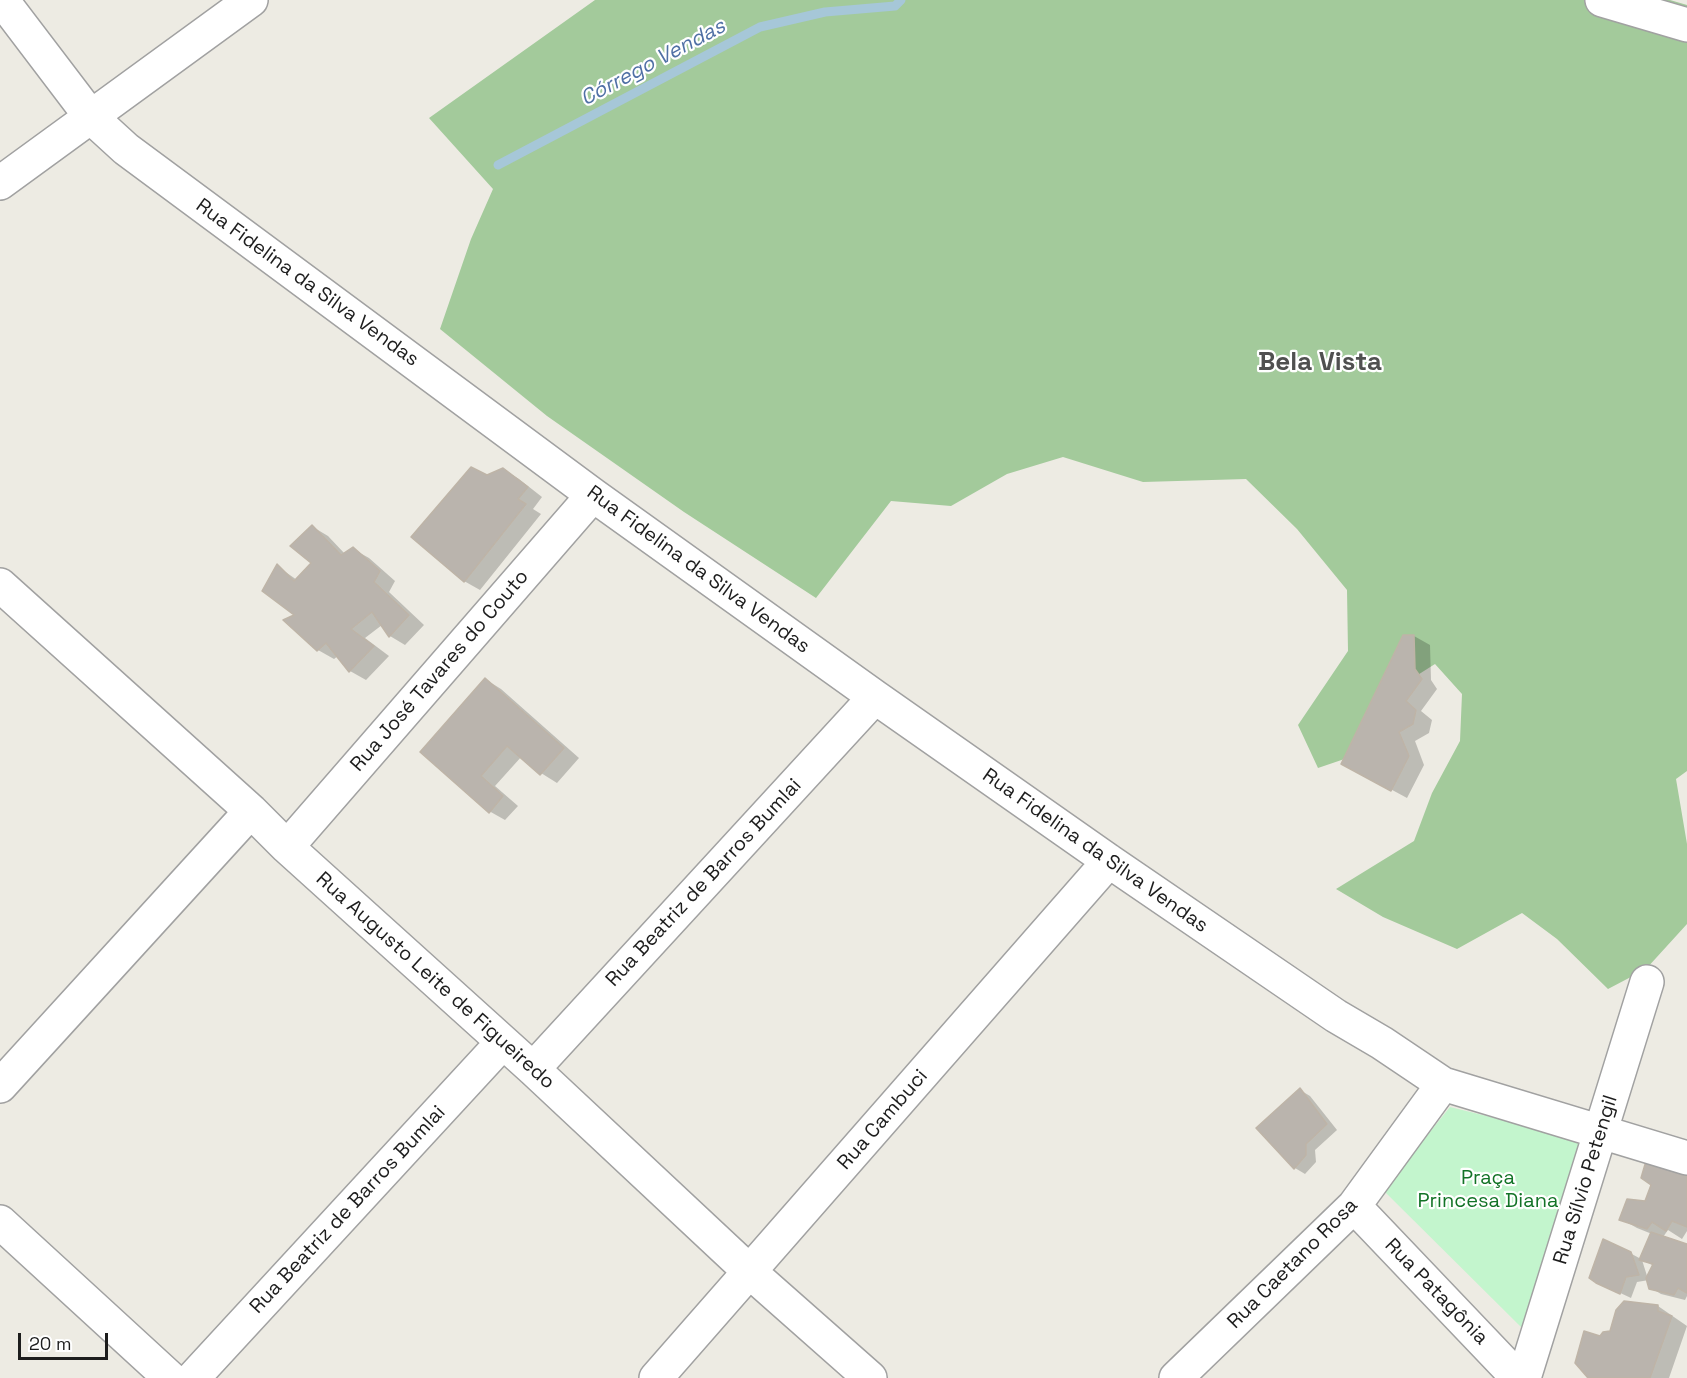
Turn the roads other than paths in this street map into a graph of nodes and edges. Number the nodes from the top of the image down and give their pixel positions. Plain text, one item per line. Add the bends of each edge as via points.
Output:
1 (2, 0) edge
2 (251, 0) edge
3 (1602, 0) edge
4 (1687, 25) edge
5 (91, 117) junction
6 (0, 183) edge
7 (593, 495) junction
8 (0, 585) edge
9 (875, 697) junction
10 (251, 811) junction
11 (287, 847) junction
12 (1109, 861) junction
13 (1647, 982) dead end
14 (502, 1042) junction
15 (533, 1069) junction
16 (1443, 1084) junction
17 (0, 1086) edge
18 (1601, 1132) junction
19 (1687, 1158) edge
20 (1354, 1206) junction
21 (0, 1222) edge
22 (750, 1272) junction
23 (170, 1378) edge
24 (193, 1378) edge
25 (656, 1378) edge
26 (870, 1378) edge
27 (1176, 1378) edge
28 (1518, 1378) edge
29 (1524, 1378) edge

1 - 5 street, Rua Fidelina da Silva Vendas
2 - 5 street
3 - 4 street
5 - 6 street
5 - 7 street, Rua Fidelina da Silva Vendas via 126,149
7 - 9 street, Rua Fidelina da Silva Vendas
7 - 11 street, Rua José Tavares do Couto
8 - 10 street, Rua Augusto Leite de Figueiredo
9 - 12 street, Rua Fidelina da Silva Vendas
9 - 15 street, Rua Beatriz de Barros Bumlai
10 - 11 street, Rua Augusto Leite de Figueiredo
10 - 17 street
11 - 14 street, Rua Augusto Leite de Figueiredo
12 - 16 street, Rua Fidelina da Silva Vendas
12 - 22 street, Rua Cambuci
13 - 18 street, Rua Sílvio Petengil
14 - 15 street, Rua Augusto Leite de Figueiredo
14 - 24 street, Rua Beatriz de Barros Bumlai
15 - 22 street, Rua Augusto Leite de Figueiredo
16 - 18 street, Rua Fidelina da Silva Vendas
16 - 20 street, Rua Caetano Rosa
18 - 19 street, Rua Fidelina da Silva Vendas
18 - 29 street, Rua Sílvio Petengil
20 - 27 street, Rua Caetano Rosa
20 - 28 street, Rua Patagônia
21 - 23 street
22 - 25 street, Rua Cambuci
22 - 26 street, Rua Augusto Leite de Figueiredo

